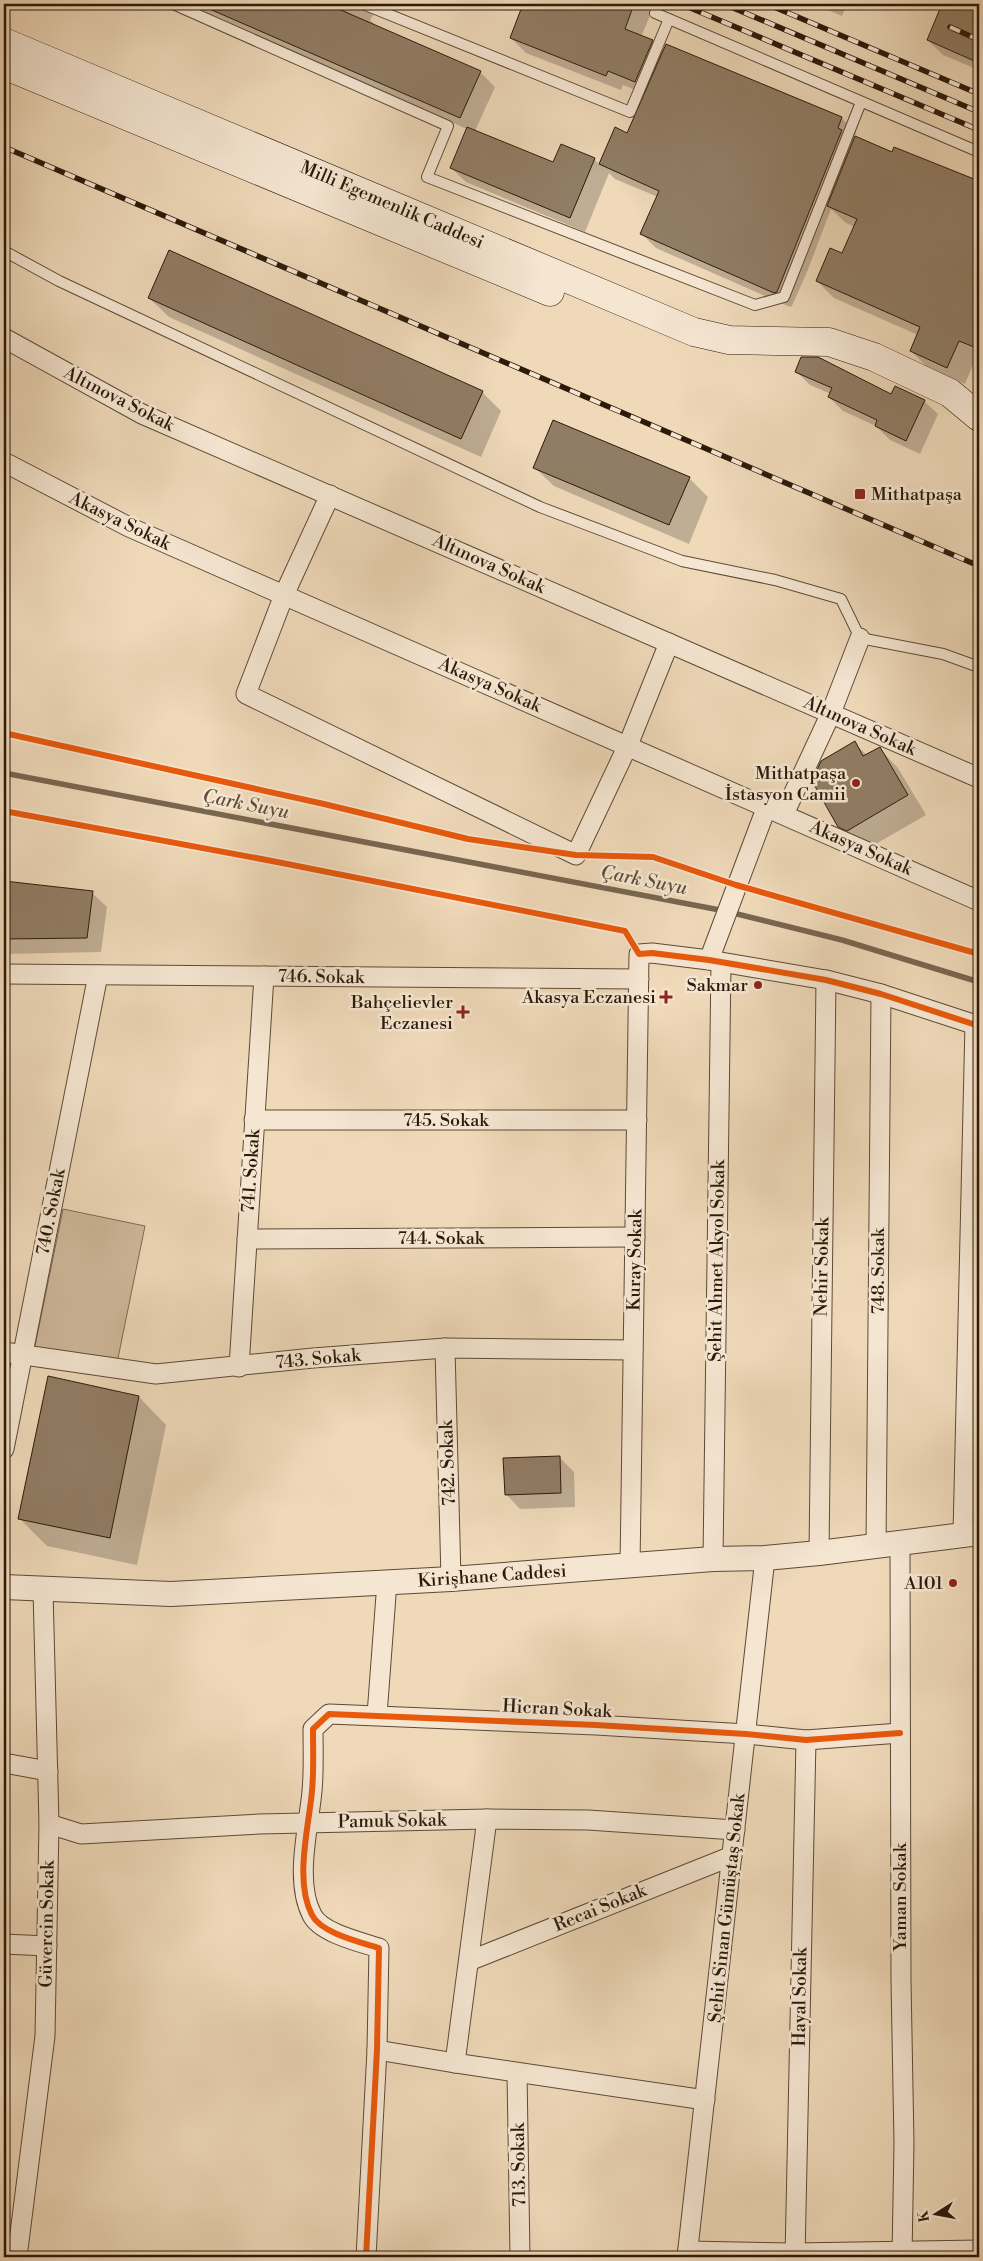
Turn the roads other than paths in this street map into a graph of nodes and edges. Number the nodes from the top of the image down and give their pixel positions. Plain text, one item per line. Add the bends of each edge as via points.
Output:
1 (172, 4) edge
2 (363, 4) edge
3 (658, 4) edge
4 (669, 19) junction
5 (4, 42) edge
6 (4, 65) edge
7 (861, 102) junction
8 (979, 152) edge
9 (4, 251) edge
10 (4, 338) edge
11 (786, 342) junction
12 (979, 417) edge
13 (4, 462) edge
14 (330, 495) junction
15 (284, 595) junction
16 (860, 638) junction
17 (669, 643) junction
18 (979, 667) edge
19 (830, 713) junction
20 (628, 745) junction
21 (979, 778) edge
22 (776, 810) junction
23 (979, 901) edge
24 (714, 957) junction
25 (4, 974) edge
26 (98, 975) junction
27 (264, 976) junction
28 (639, 979) junction
29 (826, 980) junction
30 (881, 994) junction
31 (977, 1025) edge
32 (254, 1120) junction
33 (637, 1120) junction
34 (635, 1237) junction
35 (247, 1239) junction
36 (444, 1348) junction
37 (633, 1350) junction
38 (4, 1352) edge
39 (22, 1355) junction
40 (239, 1367) junction
41 (4, 1449) edge
42 (971, 1533) edge
43 (900, 1544) junction
44 (876, 1547) junction
45 (819, 1553) junction
46 (713, 1558) junction
47 (765, 1558) junction
48 (630, 1566) junction
49 (451, 1579) junction
50 (387, 1582) junction
51 (4, 1587) edge
52 (43, 1590) junction
53 (377, 1715) junction
54 (900, 1733) junction
55 (746, 1734) junction
56 (806, 1740) junction
57 (4, 1764) edge
58 (48, 1770) junction
59 (487, 1820) junction
60 (306, 1823) junction
61 (49, 1824) junction
62 (735, 1830) junction
63 (732, 1856) junction
64 (4, 1944) edge
65 (47, 1946) junction
66 (468, 1961) junction
67 (377, 2050) junction
68 (455, 2064) junction
69 (518, 2073) junction
70 (705, 2100) junction
71 (979, 2250) edge
72 (687, 2254) edge
73 (902, 2254) edge
74 (794, 2255) edge
75 (17, 2257) edge
76 (366, 2257) edge
77 (520, 2257) edge

1 - 7 lane via 448,126 427,177 755,305 784,297
2 - 4 lane via 630,112
3 - 4 lane via 655,13
4 - 7 lane
5 - 11 main road, Milli Egemenlik Caddesi via 694,332 730,340
6 - 11 main road, Milli Egemenlik Caddesi via 687,349 724,355
7 - 8 lane
9 - 16 lane via 59,281 540,507 682,560 775,580 842,599
10 - 14 street, Altınova Sokak via 142,414
11 - 12 main road, Milli Egemenlik Caddesi via 829,342 874,357 950,394
13 - 15 street, Akasya Sokak via 129,527
14 - 15 street
14 - 17 street, Altınova Sokak
15 - 20 street, Akasya Sokak
15 - 20 street via 246,694 576,855
16 - 18 lane via 943,654
16 - 19 street, Şehit Ahmet Akyol Sokak
17 - 19 street, Altınova Sokak
17 - 20 street
19 - 21 street, Altınova Sokak
19 - 22 street, Şehit Ahmet Akyol Sokak
20 - 22 street, Akasya Sokak
22 - 23 street, Akasya Sokak
22 - 24 street, Şehit Ahmet Akyol Sokak via 732,895
24 - 28 street, Kuray Sokak via 639,954
24 - 29 street
24 - 46 street, Şehit Ahmet Akyol Sokak
25 - 26 street, 746. Sokak
26 - 27 street, 746. Sokak
26 - 39 street, 740. Sokak
27 - 28 street, 746. Sokak
27 - 32 street, 741. Sokak
28 - 33 street, Kuray Sokak
29 - 30 street
29 - 45 street, Nehir Sokak
30 - 31 street
30 - 44 street, 748. Sokak
31 - 42 street
32 - 33 street, 745. Sokak
32 - 35 street, 741. Sokak
33 - 34 street, Kuray Sokak
34 - 35 street, 744. Sokak
34 - 37 street, Kuray Sokak
35 - 40 street, 741. Sokak
36 - 37 street, 743. Sokak
36 - 40 street, 743. Sokak
36 - 49 street, 742. Sokak
37 - 48 street, Kuray Sokak
38 - 39 street, 743. Sokak
39 - 40 street, 743. Sokak via 156,1374
39 - 41 street, 740. Sokak
42 - 43 street, Kirişhane Caddesi
43 - 44 street, Kirişhane Caddesi
43 - 54 street, Yaman Sokak
44 - 45 street, Kirişhane Caddesi
45 - 47 street, Kirişhane Caddesi
46 - 47 street, Kirişhane Caddesi
46 - 48 street, Kirişhane Caddesi
47 - 55 street, Şehit Sinan Gümüştaş Sokak
48 - 49 street, Kirişhane Caddesi
49 - 50 street, Kirişhane Caddesi
50 - 52 street, Kirişhane Caddesi via 170,1594
50 - 53 street
51 - 52 street, Kirişhane Caddesi
52 - 58 street, Güvercin Sokak
53 - 55 street, Hicran Sokak
53 - 60 street, Hicran Sokak via 328,1714 313,1729 312,1790
54 - 56 street, Hicran Sokak
54 - 73 street, Yaman Sokak
55 - 56 street, Hicran Sokak
55 - 62 street, Şehit Sinan Gümüştaş Sokak
56 - 74 street, Hayal Sokak
57 - 58 street
58 - 61 street, Güvercin Sokak
59 - 60 street, Pamuk Sokak
59 - 62 street, Pamuk Sokak via 588,1820
59 - 66 street
60 - 61 street, Pamuk Sokak via 80,1834
60 - 67 street, Hicran Sokak via 304,1889 312,1916 330,1931 379,1948
61 - 65 street, Güvercin Sokak
62 - 63 street, Şehit Sinan Gümüştaş Sokak
63 - 66 street, Recai Sokak
63 - 70 street, Şehit Sinan Gümüştaş Sokak
64 - 65 street
65 - 75 street, Güvercin Sokak via 45,2036
66 - 68 street
67 - 68 street
67 - 76 street
68 - 69 street
69 - 70 street
69 - 77 street, 713. Sokak
70 - 72 street, Şehit Sinan Gümüştaş Sokak
71 - 73 street
72 - 74 street
73 - 74 street

